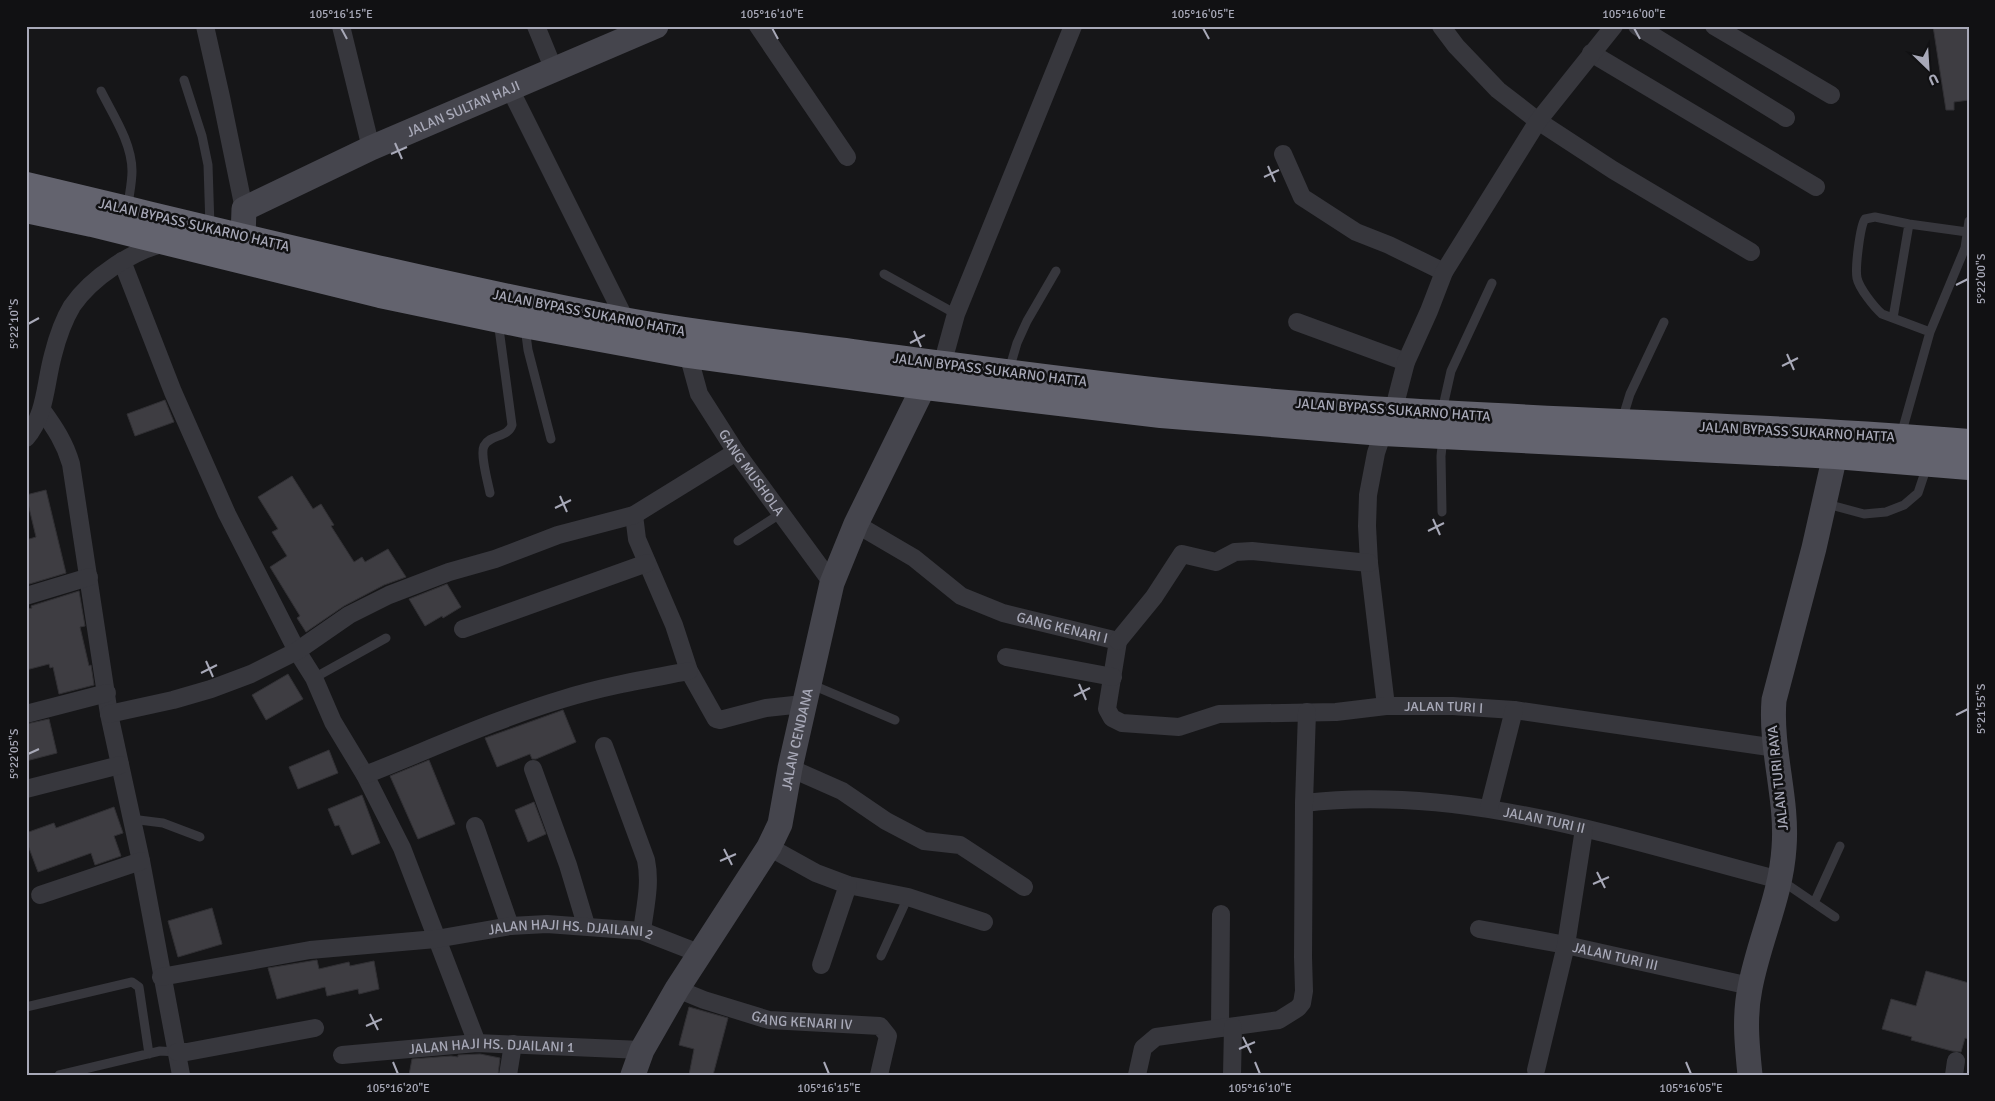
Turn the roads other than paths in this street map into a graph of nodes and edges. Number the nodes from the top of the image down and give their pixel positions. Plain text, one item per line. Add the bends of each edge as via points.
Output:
1 (205, 26) edge
2 (341, 26) edge
3 (536, 26) edge
4 (656, 26) edge
5 (758, 26) edge
6 (1073, 26) edge
7 (1441, 26) edge
8 (1614, 26) edge
9 (1637, 26) edge
10 (1714, 26) edge
11 (1591, 53) junction
12 (554, 70) junction
13 (184, 80) dead end
14 (510, 89) junction
15 (101, 91) dead end
16 (1830, 95) dead end
17 (1786, 118) dead end
18 (1538, 121) junction
19 (371, 148) junction
20 (1283, 154) dead end
21 (847, 157) dead end
22 (26, 186) edge
23 (1816, 187) dead end
24 (26, 209) edge
25 (244, 209) junction
26 (128, 210) junction
27 (1969, 221) edge
28 (1909, 224) junction
29 (210, 229) junction
30 (1967, 232) junction
31 (243, 237) junction
32 (166, 243) junction
33 (1967, 248) edge
34 (1751, 252) dead end
35 (122, 261) junction
36 (1056, 271) dead end
37 (1444, 272) junction
38 (884, 274) dead end
39 (1492, 283) dead end
40 (498, 307) junction
41 (956, 314) junction
42 (1893, 318) junction
43 (626, 321) junction
44 (1297, 322) dead end
45 (1664, 322) dead end
46 (524, 324) junction
47 (1930, 332) junction
48 (688, 354) junction
49 (1406, 362) junction
50 (942, 365) junction
51 (1008, 374) junction
52 (924, 386) junction
53 (42, 410) junction
54 (1388, 422) junction
55 (1621, 422) junction
56 (1442, 425) junction
57 (26, 438) edge
58 (1900, 438) junction
59 (551, 439) dead end
60 (1969, 443) edge
61 (736, 452) junction
62 (1835, 455) junction
63 (1928, 463) junction
64 (1969, 466) edge
65 (490, 493) dead end
66 (1825, 504) junction
67 (1442, 512) dead end
68 (780, 514) junction
69 (634, 515) junction
70 (856, 524) junction
71 (738, 541) dead end
72 (647, 563) junction
73 (1369, 563) junction
74 (89, 577) junction
75 (832, 583) junction
76 (26, 596) edge
77 (463, 629) dead end
78 (386, 638) dead end
79 (1118, 641) junction
80 (297, 651) junction
81 (1006, 657) dead end
82 (689, 670) junction
83 (1113, 677) junction
84 (314, 678) junction
85 (107, 693) junction
86 (807, 694) junction
87 (1386, 706) junction
88 (1514, 710) junction
89 (1307, 712) junction
90 (26, 714) edge
91 (109, 714) junction
92 (895, 720) dead end
93 (604, 746) dead end
94 (1776, 748) junction
95 (120, 765) junction
96 (790, 768) junction
97 (534, 769) dead end
98 (366, 775) junction
99 (26, 788) edge
100 (1304, 803) junction
101 (1489, 808) junction
102 (131, 819) junction
103 (476, 826) dead end
104 (1584, 829) junction
105 (200, 837) dead end
106 (1840, 846) dead end
107 (770, 847) junction
108 (140, 861) junction
109 (1780, 880) junction
110 (848, 885) junction
111 (1024, 887) dead end
112 (40, 895) dead end
113 (908, 897) junction
114 (1814, 904) junction
115 (1221, 914) dead end
116 (1835, 917) dead end
117 (984, 922) dead end
118 (586, 925) junction
119 (510, 926) junction
120 (1479, 929) dead end
121 (642, 931) junction
122 (436, 939) junction
123 (1566, 945) junction
124 (701, 954) junction
125 (881, 956) dead end
126 (821, 965) dead end
127 (161, 977) junction
128 (1750, 986) junction
129 (676, 989) junction
130 (26, 1007) edge
131 (1227, 1027) junction
132 (316, 1028) dead end
133 (477, 1043) junction
134 (513, 1044) junction
135 (642, 1050) junction
136 (176, 1052) junction
137 (149, 1054) junction
138 (342, 1055) dead end
139 (1536, 1070) dead end
140 (59, 1075) edge
141 (181, 1075) edge
142 (508, 1075) edge
143 (633, 1075) edge
144 (879, 1075) edge
145 (1136, 1075) edge
146 (1232, 1075) edge
147 (1750, 1075) edge

1 - 25 street
2 - 19 street
3 - 12 street
4 - 12 street, JALAN SULTAN HAJI
5 - 21 street
6 - 41 street
7 - 18 street via 1498,90
8 - 11 street, JALAN TURI I
9 - 17 street
10 - 16 street
11 - 18 street, JALAN TURI I
11 - 23 street
12 - 14 street, JALAN SULTAN HAJI
13 - 29 lane via 208,165
14 - 19 street, JALAN SULTAN HAJI
14 - 43 street
15 - 26 lane via 124,139 131,162
18 - 34 street
18 - 37 street, JALAN TURI I
19 - 25 street, JALAN SULTAN HAJI
20 - 37 street via 1302,197 1356,232
22 - 26 highway, JALAN BYPASS SUKARNO HATTA
24 - 32 highway, JALAN BYPASS SUKARNO HATTA
25 - 31 street
26 - 29 highway, JALAN BYPASS SUKARNO HATTA
27 - 30 lane
28 - 30 lane
28 - 42 lane
28 - 42 lane via 1871,217 1864,220 1861,227 1857,279 1875,308
29 - 31 highway, JALAN BYPASS SUKARNO HATTA
30 - 33 lane
31 - 40 highway, JALAN BYPASS SUKARNO HATTA
32 - 35 street via 146,248
32 - 40 highway, JALAN BYPASS SUKARNO HATTA via 380,294
33 - 47 lane
35 - 53 street via 86,290 62,325
35 - 80 street via 173,392 227,514
36 - 51 lane via 1016,343
37 - 49 street, JALAN TURI I
38 - 41 lane
39 - 56 lane via 1452,372
40 - 43 highway, JALAN BYPASS SUKARNO HATTA
40 - 46 highway, JALAN BYPASS SUKARNO HATTA
40 - 65 lane via 512,425 509,432 484,445
41 - 50 street
42 - 47 lane
43 - 50 highway, JALAN BYPASS SUKARNO HATTA
44 - 49 street
45 - 55 lane via 1630,394
46 - 48 highway, JALAN BYPASS SUKARNO HATTA
46 - 59 lane
47 - 58 lane
48 - 52 highway, JALAN BYPASS SUKARNO HATTA
48 - 61 street, GANG MUSHOLA via 699,394
49 - 54 street, JALAN TURI I
50 - 51 highway, JALAN BYPASS SUKARNO HATTA
51 - 54 highway, JALAN BYPASS SUKARNO HATTA
52 - 54 highway, JALAN BYPASS SUKARNO HATTA via 1161,414
52 - 70 street, JALAN CENDANA
53 - 57 street
53 - 74 street via 67,449
54 - 56 highway, JALAN BYPASS SUKARNO HATTA
54 - 73 street, JALAN TURI I via 1376,453 1368,494
55 - 56 highway, JALAN BYPASS SUKARNO HATTA
55 - 58 highway, JALAN BYPASS SUKARNO HATTA
56 - 62 highway, JALAN BYPASS SUKARNO HATTA
56 - 67 lane
58 - 60 highway, JALAN BYPASS SUKARNO HATTA
61 - 68 street, GANG MUSHOLA
61 - 69 street
62 - 63 highway, JALAN BYPASS SUKARNO HATTA
62 - 66 street, JALAN TURI RAYA
63 - 64 highway, JALAN BYPASS SUKARNO HATTA
63 - 66 lane via 1918,493 1886,512 1864,514
66 - 94 street, JALAN TURI RAYA via 1774,700 1772,724
68 - 71 lane
68 - 75 street, GANG MUSHOLA
69 - 72 street via 637,539
69 - 80 street via 558,535 389,595 349,615
70 - 75 street, JALAN CENDANA
70 - 79 street, GANG KENARI I via 914,558 961,596 1003,613
72 - 77 street
72 - 82 street via 674,624
73 - 79 street via 1252,551 1236,552 1213,562 1182,554 1154,597
73 - 87 street, JALAN TURI I
74 - 76 street
74 - 85 street
75 - 86 street, JALAN CENDANA
78 - 84 lane
79 - 83 street, GANG KENARI I
80 - 84 street
80 - 91 street via 211,689
81 - 83 street
82 - 86 street via 718,720
82 - 98 street via 565,698 476,729
83 - 89 street, GANG KENARI I via 1107,709 1112,718 1122,723 1178,727 1219,714
84 - 98 street via 333,722
85 - 90 street
85 - 91 street
86 - 92 lane
86 - 96 street, JALAN CENDANA
87 - 88 street, JALAN TURI I
87 - 89 street, GANG KENARI I
88 - 94 street, JALAN TURI I
88 - 101 street
89 - 100 street
91 - 95 street
93 - 121 street via 647,866 649,884
94 - 109 street, JALAN TURI RAYA via 1785,829
95 - 99 street
95 - 102 street
96 - 107 street, JALAN CENDANA via 780,824
96 - 111 street via 842,791 886,821 924,840 960,845
97 - 118 street
98 - 122 street via 402,848
100 - 101 street, JALAN TURI II via 1376,798
100 - 131 street via 1302,1003 1292,1014 1279,1020
101 - 104 street, JALAN TURI II
102 - 105 lane via 163,823
102 - 108 street
103 - 119 street
104 - 109 street, JALAN TURI II
104 - 123 street
106 - 114 lane
107 - 110 street via 816,874
107 - 124 street, JALAN CENDANA
108 - 112 street
108 - 127 street
109 - 114 lane
109 - 128 street, JALAN TURI RAYA
110 - 113 street
110 - 126 street
113 - 117 street
113 - 125 lane
114 - 116 lane
115 - 131 street
118 - 119 street, JALAN HAJI HS. DJAILANI 2
118 - 121 street, JALAN HAJI HS. DJAILANI 2
119 - 122 street, JALAN HAJI HS. DJAILANI 2
120 - 123 street, JALAN TURI III
121 - 124 street, JALAN HAJI HS. DJAILANI 2
122 - 127 street, JALAN HAJI HS. DJAILANI 2 via 310,950
122 - 133 street
123 - 128 street, JALAN TURI III
123 - 139 street
124 - 129 street, JALAN CENDANA
127 - 136 street
128 - 147 street, JALAN TURI RAYA via 1746,1028
129 - 135 street, JALAN CENDANA
129 - 144 street, GANG KENARI IV via 769,1020 880,1026 888,1036
130 - 137 lane via 135,983 139,987
131 - 145 street via 1152,1040 1143,1048
131 - 146 street
132 - 136 street
133 - 134 street, JALAN HAJI HS. DJAILANI 1
133 - 138 street, JALAN HAJI HS. DJAILANI 1
134 - 135 street, JALAN HAJI HS. DJAILANI 1
134 - 142 street
135 - 143 street, JALAN CENDANA
136 - 137 lane
136 - 141 street
137 - 140 lane

